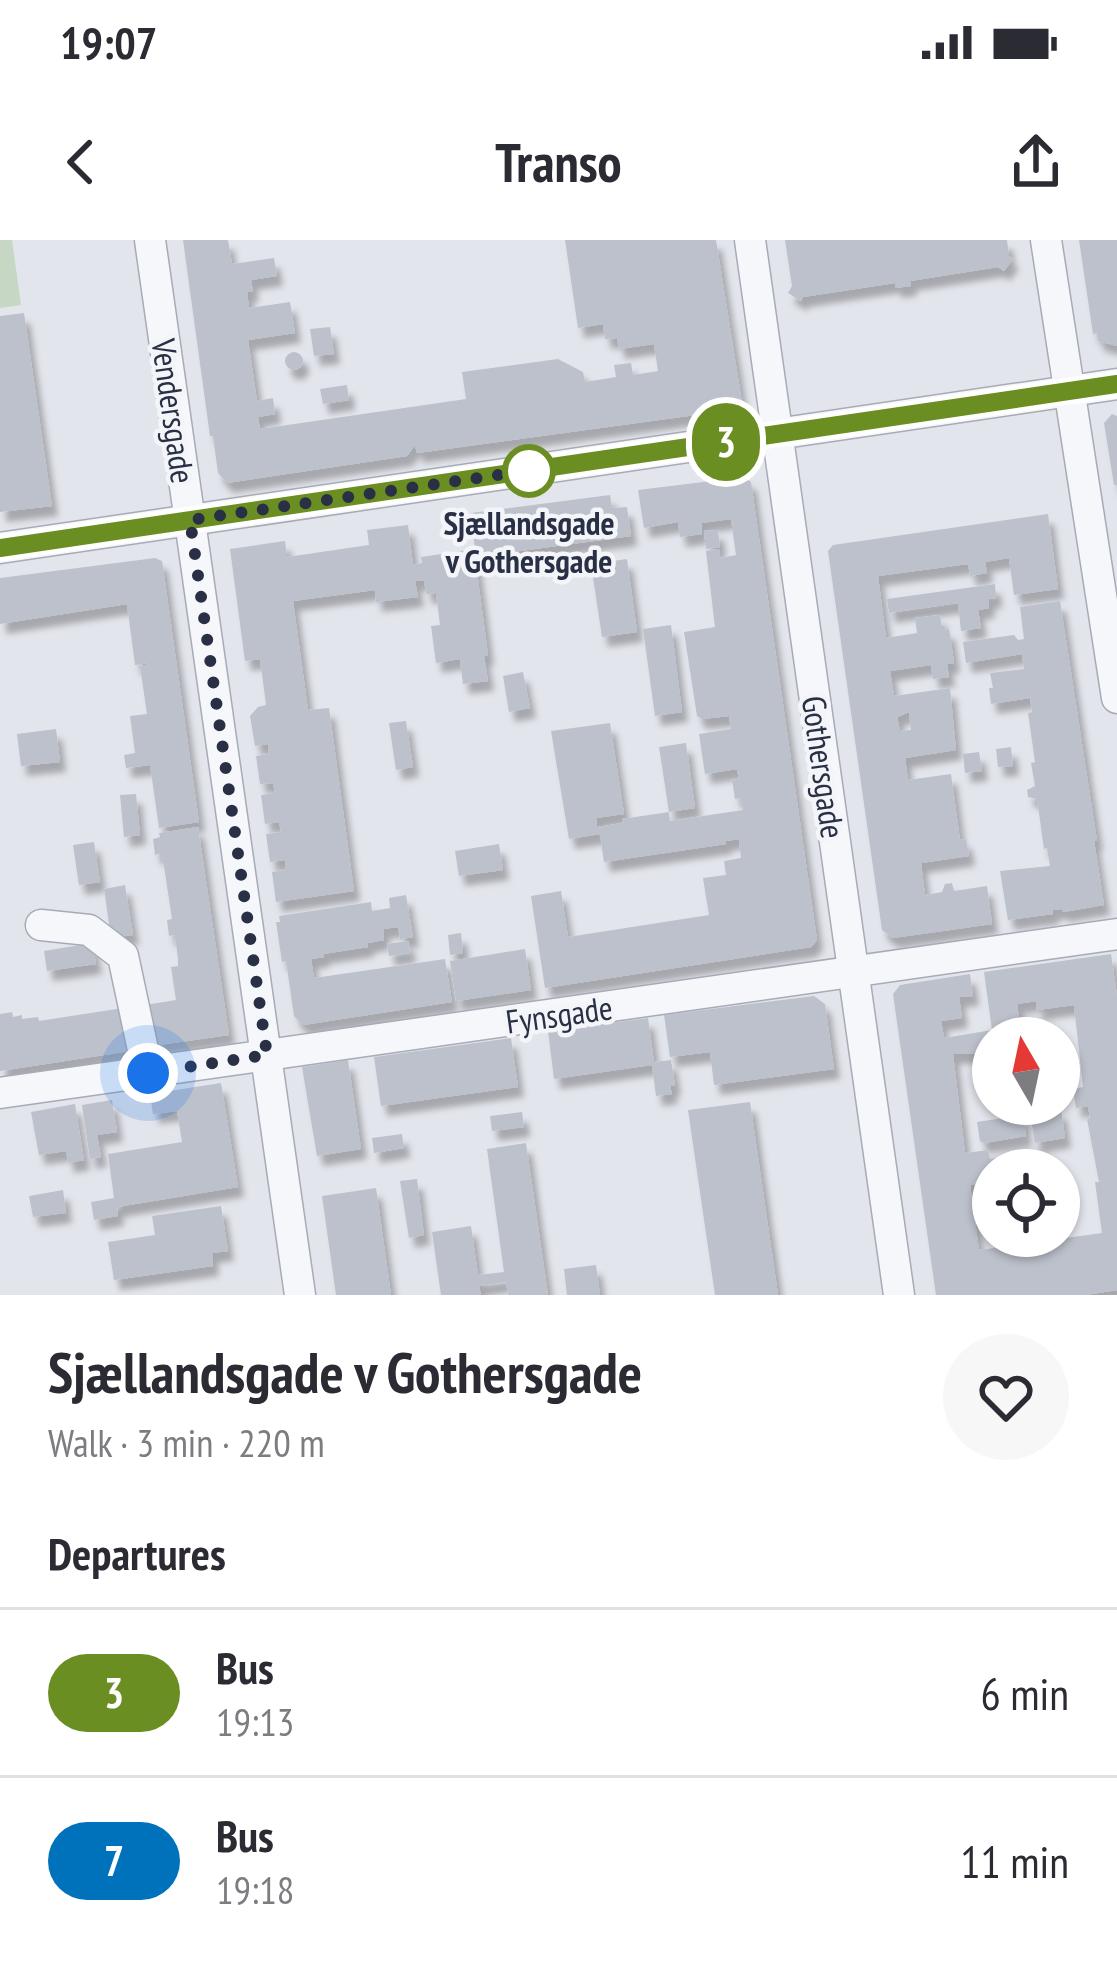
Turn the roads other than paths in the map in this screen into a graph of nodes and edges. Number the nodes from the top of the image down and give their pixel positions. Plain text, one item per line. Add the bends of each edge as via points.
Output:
1 (150, 240) edge
2 (750, 240) edge
3 (1046, 240) edge
4 (1117, 384) edge
5 (1068, 392) junction
6 (777, 434) junction
7 (190, 520) junction
8 (0, 548) edge
9 (1117, 698) edge
10 (41, 926) dead end
11 (1117, 934) edge
12 (854, 971) junction
13 (267, 1055) junction
14 (148, 1073) junction
15 (0, 1093) edge
16 (300, 1295) edge
17 (899, 1295) edge

1 - 7 street, Vendersgade
2 - 6 street, Gothersgade
3 - 5 street
4 - 5 street
5 - 6 street
5 - 9 street
6 - 7 street
6 - 12 street, Gothersgade
7 - 8 street
7 - 13 street, Vendersgade
10 - 14 street via 89,930 123,956
11 - 12 street, Fynsgade
12 - 13 street, Fynsgade
12 - 17 street, Gothersgade
13 - 14 street, Fynsgade
13 - 16 street, Vendersgade
14 - 15 street, Fynsgade

